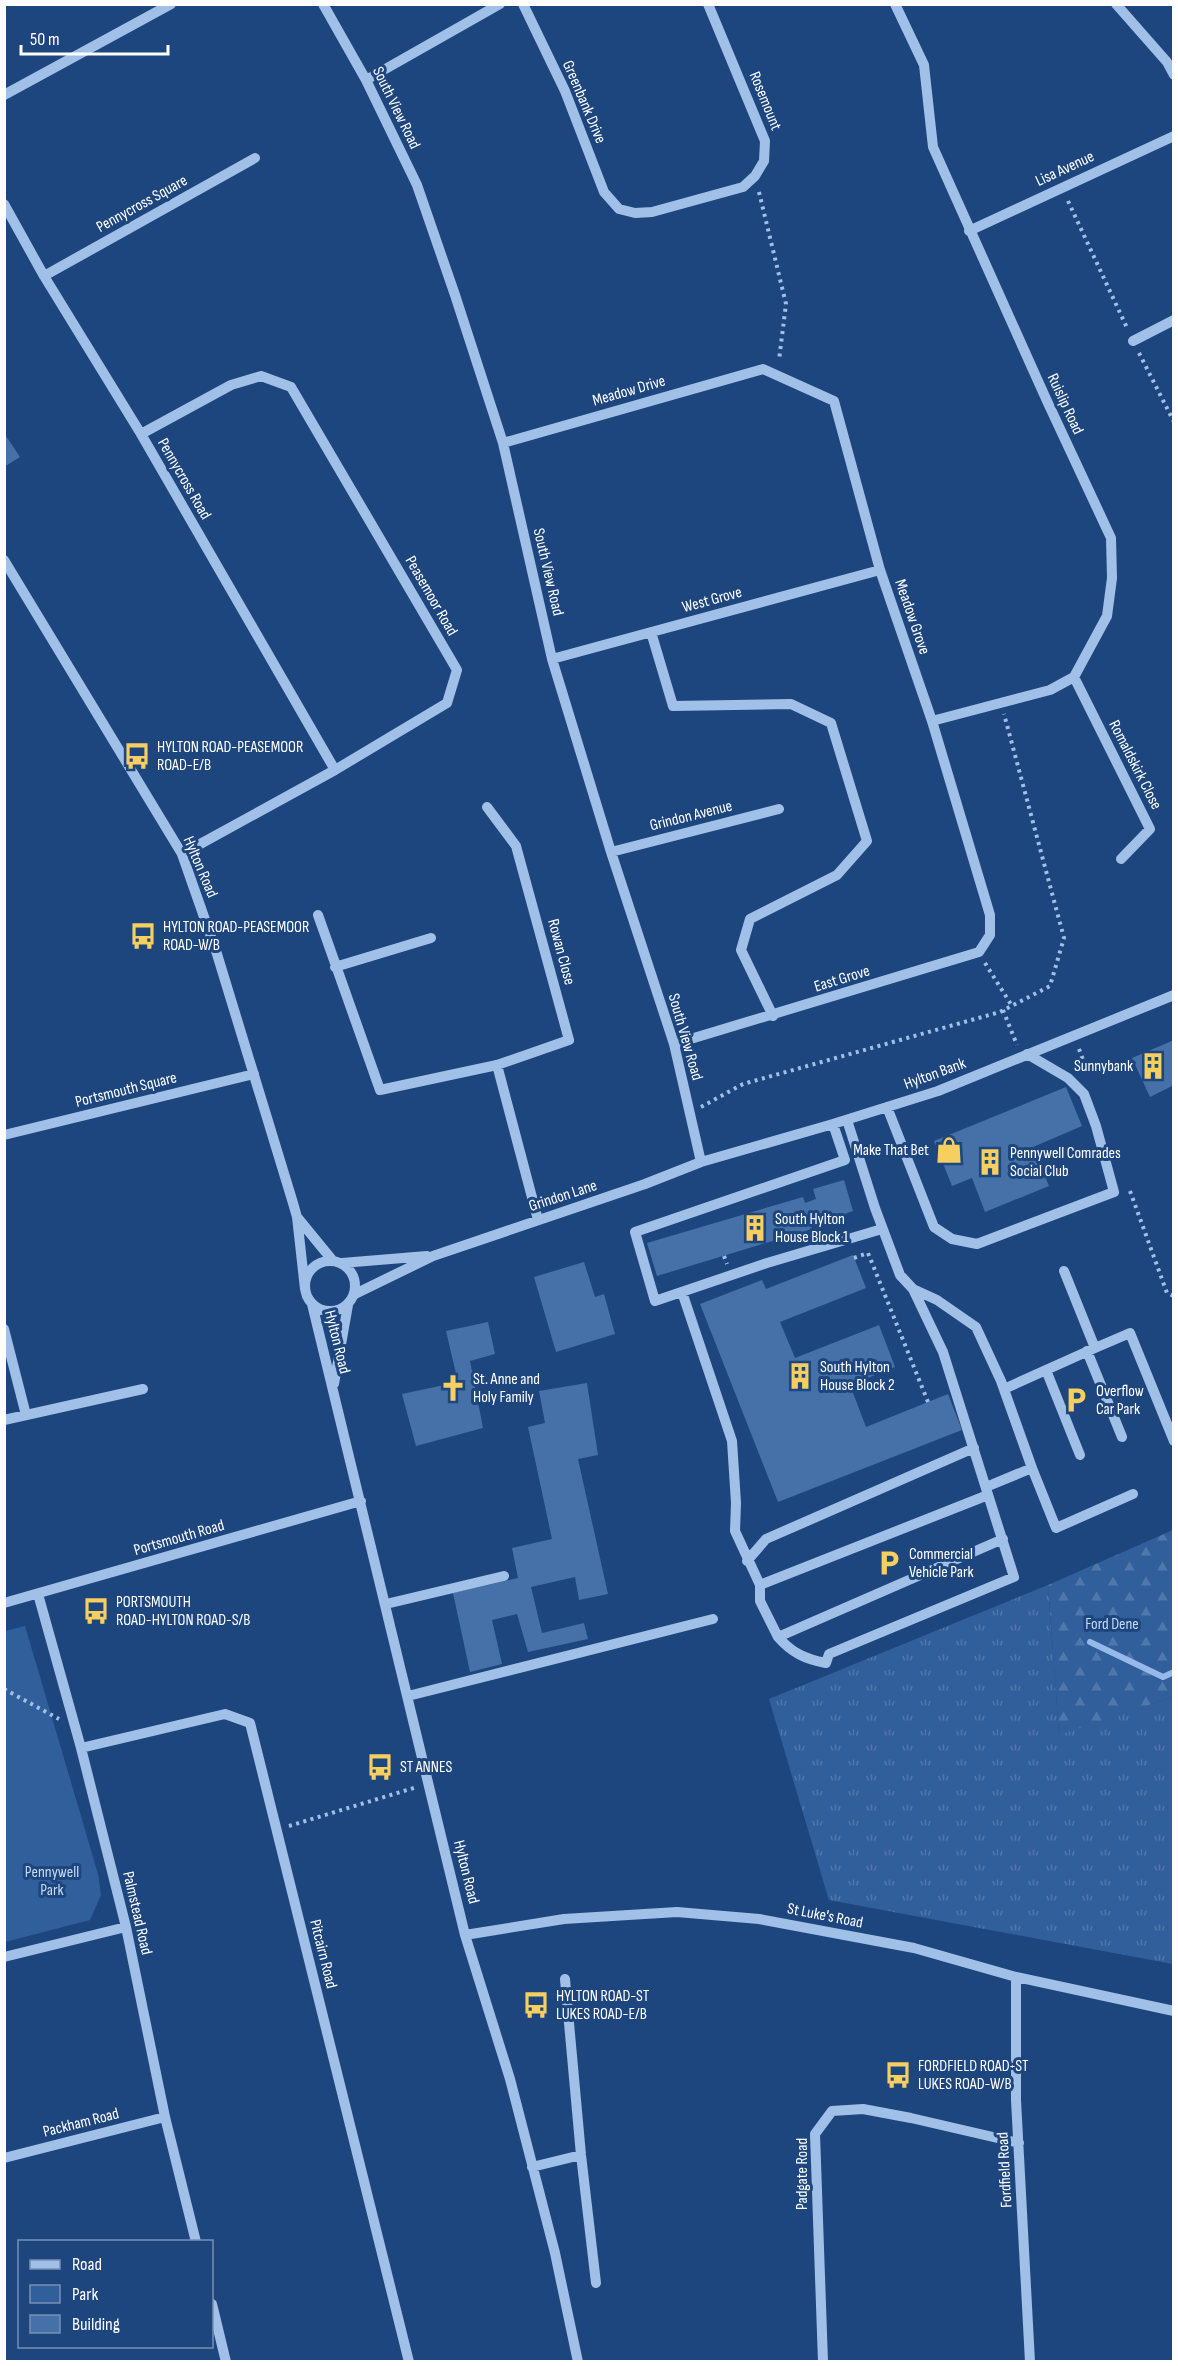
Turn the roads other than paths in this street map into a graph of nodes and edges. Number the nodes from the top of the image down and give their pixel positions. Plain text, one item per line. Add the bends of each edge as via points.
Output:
1 (171, 4) edge
2 (323, 4) edge
3 (500, 4) edge
4 (524, 4) edge
5 (708, 4) edge
6 (895, 4) edge
7 (1116, 4) edge
8 (1173, 75) edge
9 (366, 80) junction
10 (4, 95) edge
11 (1173, 136) edge
12 (255, 158) dead end
13 (755, 176) joint
14 (4, 204) edge
15 (969, 231) junction
16 (44, 276) junction
17 (1173, 320) edge
18 (1133, 341) road end
19 (763, 369) joint
20 (141, 434) junction
21 (503, 443) junction
22 (4, 560) edge
23 (880, 570) junction
24 (651, 632) junction
25 (552, 659) junction
26 (1074, 677) junction
27 (932, 721) junction
28 (335, 770) junction
29 (487, 807) dead end
30 (779, 809) dead end
31 (611, 852) junction
32 (182, 854) junction
33 (1121, 859) dead end
34 (318, 915) dead end
35 (431, 938) dead end
36 (979, 952) joint
37 (335, 967) junction
38 (1173, 995) edge
39 (773, 1016) junction
40 (674, 1044) junction
41 (1024, 1056) junction
42 (497, 1065) junction
43 (254, 1074) junction
44 (887, 1107) junction
45 (847, 1120) junction
46 (833, 1124) junction
47 (4, 1135) edge
48 (700, 1162) junction
49 (297, 1217) junction
50 (538, 1220) junction
51 (882, 1229) junction
52 (433, 1256) junction
53 (338, 1262) junction
54 (1064, 1271) dead end
55 (305, 1289) junction
56 (913, 1289) junction
57 (682, 1292) junction
58 (355, 1294) junction
59 (312, 1304) junction
60 (348, 1305) junction
61 (4, 1329) edge
62 (1091, 1350) junction
63 (1046, 1370) junction
64 (333, 1387) junction
65 (143, 1389) dead end
66 (1004, 1389) junction
67 (26, 1416) junction
68 (4, 1420) edge
69 (1122, 1437) dead end
70 (1173, 1441) edge
71 (974, 1448) junction
72 (1080, 1455) dead end
73 (1032, 1468) junction
74 (987, 1491) junction
75 (1133, 1494) dead end
76 (361, 1501) junction
77 (1002, 1539) junction
78 (747, 1561) junction
79 (504, 1576) dead end
80 (760, 1585) junction
81 (38, 1594) junction
82 (4, 1603) edge
83 (386, 1604) junction
84 (713, 1619) dead end
85 (778, 1637) junction
86 (408, 1696) junction
87 (81, 1748) junction
88 (126, 1927) junction
89 (465, 1935) junction
90 (4, 1957) edge
91 (1016, 1977) junction
92 (565, 1979) dead end
93 (1173, 2011) edge
94 (165, 2116) junction
95 (1019, 2143) junction
96 (581, 2155) junction
97 (4, 2158) edge
98 (532, 2167) junction
99 (196, 2240) edge
100 (596, 2283) dead end
101 (213, 2308) edge
102 (226, 2361) edge
103 (409, 2361) edge
104 (578, 2361) edge
105 (823, 2361) edge
106 (1030, 2361) edge

1 - 10 street
2 - 9 street, South View Road
3 - 9 street
4 - 13 street, Greenbank Drive via 565,91 604,192 619,209 652,212 743,187
5 - 13 street, Rosemount via 765,141 764,161
6 - 15 street, Ruislip Road via 924,65 933,147
7 - 8 street via 1167,62
9 - 21 street, South View Road via 417,185
11 - 15 street, Lisa Avenue
12 - 16 street, Pennycross Square
14 - 16 street, Pennycross Road
15 - 26 street, Ruislip Road via 1111,538 1112,578 1107,616
16 - 20 street, Pennycross Road
17 - 18 street
19 - 21 street, Meadow Drive
19 - 23 street, Meadow Grove via 834,401
20 - 28 street, Pennycross Road
20 - 28 street, Peasemoor Road via 231,385 261,376 291,387 452,660 457,670 447,703
21 - 25 street, South View Road
22 - 32 street, Hylton Road
23 - 24 street, West Grove
23 - 27 street, Meadow Grove
24 - 25 street, West Grove
24 - 39 street via 673,706 791,704 831,723 867,841 837,875 750,919 741,950
25 - 31 street, South View Road
26 - 27 street via 1050,690
26 - 33 street, Romaldskirk Close via 1150,829
27 - 36 street, Meadow Grove via 990,915 990,935
28 - 32 street, Peasemoor Road
29 - 42 street, Rowan Close via 516,846 569,1041
30 - 31 street, Grindon Avenue
31 - 40 street, South View Road
32 - 43 street, Hylton Road
34 - 37 street, Rowan Close
35 - 37 street
36 - 39 street, East Grove
37 - 42 street, Rowan Close via 380,1090
38 - 41 street, Hylton Bank
39 - 40 street, East Grove
40 - 48 street, South View Road
41 - 44 street, Hylton Bank
41 - 44 street via 1068,1078 1084,1094 1114,1192 977,1244 952,1239 934,1227
42 - 50 street
43 - 47 street, Portsmouth Square
43 - 49 street, Hylton Road
44 - 45 street, Hylton Bank
45 - 46 street, Hylton Bank
45 - 51 street
46 - 48 street, Hylton Bank
46 - 57 street via 844,1160 635,1232 655,1301
48 - 50 street, Grindon Lane
49 - 53 street, Hylton Road
49 - 55 street, Hylton Road
50 - 52 street, Grindon Lane
51 - 56 street via 900,1275
51 - 57 street
52 - 53 street, Grindon Lane
52 - 58 street, Grindon Lane
53 - 55 street via 316,1265 309,1273
53 - 58 street via 352,1272
54 - 62 street
55 - 59 street
56 - 66 street via 976,1326
56 - 71 street via 943,1352
57 - 78 street via 732,1441 735,1531
58 - 60 street
59 - 60 street via 328,1311
59 - 64 street, Hylton Road
60 - 64 street, Hylton Road
61 - 67 street
62 - 63 street
62 - 69 street
62 - 70 street via 1130,1333
63 - 66 street
63 - 72 street
64 - 76 street, Hylton Road
65 - 67 street
66 - 73 street
67 - 68 street
71 - 74 street
71 - 78 street via 766,1539
73 - 74 street
73 - 75 street via 1056,1528
74 - 77 street
74 - 80 street
76 - 81 street, Portsmouth Road
76 - 83 street, Hylton Road
77 - 85 street
77 - 85 street via 1014,1577 829,1654 826,1663 803,1659
78 - 80 street
79 - 83 street
80 - 85 street via 759,1601
81 - 82 street, Portsmouth Road
81 - 87 street, Palmstead Road
83 - 86 street, Hylton Road
84 - 86 street
86 - 89 street, Hylton Road
87 - 88 street, Palmstead Road
87 - 103 street, Pitcairn Road via 225,1714 250,1723
88 - 90 street
88 - 94 street, Palmstead Road
89 - 91 street, St Luke's Road via 564,1919 677,1912 759,1919 914,1948
89 - 98 street, Hylton Road via 510,2079
91 - 93 street, St Luke's Road
91 - 95 street, Fordfield Road
92 - 96 street
94 - 97 street, Packham Road
94 - 99 street, Palmstead Road
95 - 105 street, Padgate Road via 863,2109 832,2111 815,2134
95 - 106 street, Fordfield Road
96 - 98 street
96 - 100 street
98 - 104 street, Hylton Road
101 - 102 street

